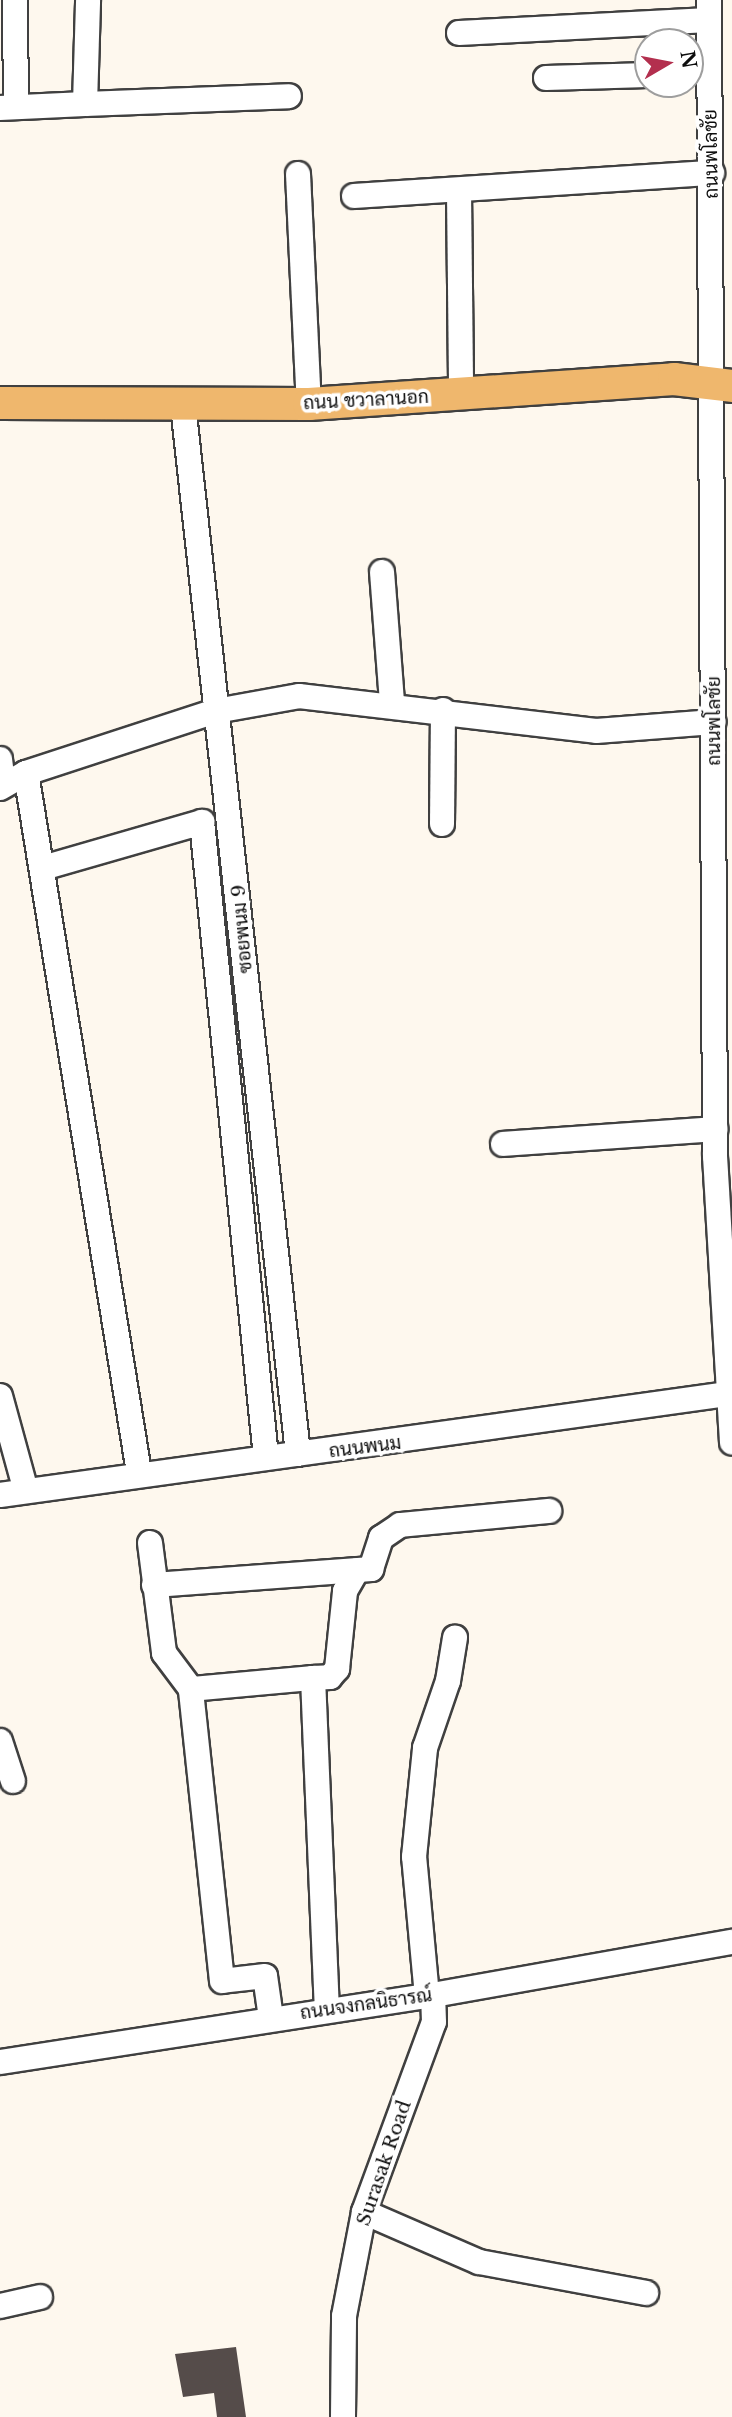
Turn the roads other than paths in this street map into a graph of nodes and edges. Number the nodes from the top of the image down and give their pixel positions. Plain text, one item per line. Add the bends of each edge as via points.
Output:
1 (15, 0) edge
2 (88, 0) edge
3 (709, 10) edge
4 (459, 33) dead end
5 (704, 46) edge
6 (634, 75) edge
7 (546, 78) dead end
8 (289, 96) dead end
9 (703, 98) edge
10 (85, 104) junction
11 (8, 107) edge
12 (712, 173) junction
13 (298, 174) dead end
14 (459, 191) junction
15 (354, 196) dead end
16 (722, 384) edge
17 (461, 394) junction
18 (0, 403) edge
19 (309, 404) junction
20 (183, 405) junction
21 (382, 572) dead end
22 (392, 703) junction
23 (443, 710) junction
24 (216, 711) junction
25 (714, 722) junction
26 (0, 759) edge
27 (723, 763) edge
28 (26, 773) junction
29 (2, 787) edge
30 (442, 824) dead end
31 (43, 868) junction
32 (257, 1085) junction
33 (225, 1088) junction
34 (715, 1129) junction
35 (503, 1144) dead end
36 (724, 1156) edge
37 (729, 1394) junction
38 (0, 1395) edge
39 (732, 1442) edge
40 (298, 1454) junction
41 (266, 1458) junction
42 (139, 1472) junction
43 (26, 1491) junction
44 (0, 1495) edge
45 (549, 1511) dead end
46 (150, 1543) dead end
47 (357, 1570) junction
48 (155, 1585) junction
49 (455, 1638) dead end
50 (313, 1678) junction
51 (191, 1689) junction
52 (0, 1741) edge
53 (13, 1781) dead end
54 (732, 1942) edge
55 (430, 1996) junction
56 (327, 2010) junction
57 (271, 2018) junction
58 (0, 2062) edge
59 (364, 2212) junction
60 (646, 2293) dead end
61 (40, 2297) dead end
62 (0, 2305) edge
63 (343, 2417) edge

1 - 11 street
2 - 10 street
3 - 4 street
3 - 5 street, ถนนพโลชัย
6 - 7 street
8 - 10 street
9 - 12 street, ถนนพโลชัย
10 - 11 street
12 - 14 street
12 - 16 street, ถนนพโลชัย
13 - 19 street
14 - 15 street
14 - 17 street
16 - 17 main road, ถนน ชวาลานอก via 674,379
16 - 25 street, ถนนพโลชัย
17 - 19 main road, ถนน ชวาลานอก
18 - 20 main road, ถนน ชวาลานอก
19 - 20 main road, ถนน ชวาลานอก
20 - 24 street, ซอยพนม 9
21 - 22 street
22 - 23 street
22 - 24 street via 299,696
23 - 25 street via 596,731
23 - 30 street
24 - 28 street
24 - 32 street, ซอยพนม 9
25 - 27 street, ถนนพโลชัย
26 - 29 street
27 - 34 street, ถนนพโลชัย
28 - 29 street
28 - 31 street
31 - 33 street via 202,821
31 - 42 street
32 - 33 street
32 - 40 street, ซอยพนม 9
33 - 41 street
34 - 35 street
34 - 36 street, ถนนพโลชัย
36 - 37 street, ถนนพโลชัย
37 - 39 street, ถนนพโลชัย
37 - 40 street, ถนนพนม
38 - 43 street
40 - 41 street, ถนนพนม
41 - 42 street, ถนนพนม
42 - 43 street, ถนนพนม
43 - 44 street, ถนนพนม
45 - 47 street via 400,1525 381,1538 371,1569
46 - 48 street
47 - 48 street
47 - 50 street via 345,1591 337,1669 330,1677
48 - 51 street via 164,1653
49 - 55 street, Surasak Road via 448,1681 425,1748 414,1857
50 - 51 street
50 - 56 street
51 - 57 street via 222,1981 265,1976
52 - 53 street
54 - 55 street, ถนนจงกลนิธารณ์
55 - 56 street, ถนนจงกลนิธารณ์
55 - 59 street, Surasak Road via 433,2022
56 - 57 street, ถนนจงกลนิธารณ์
57 - 58 street, ถนนจงกลนิธารณ์
59 - 60 street via 479,2262
59 - 63 street, Surasak Road via 344,2316
61 - 62 street

